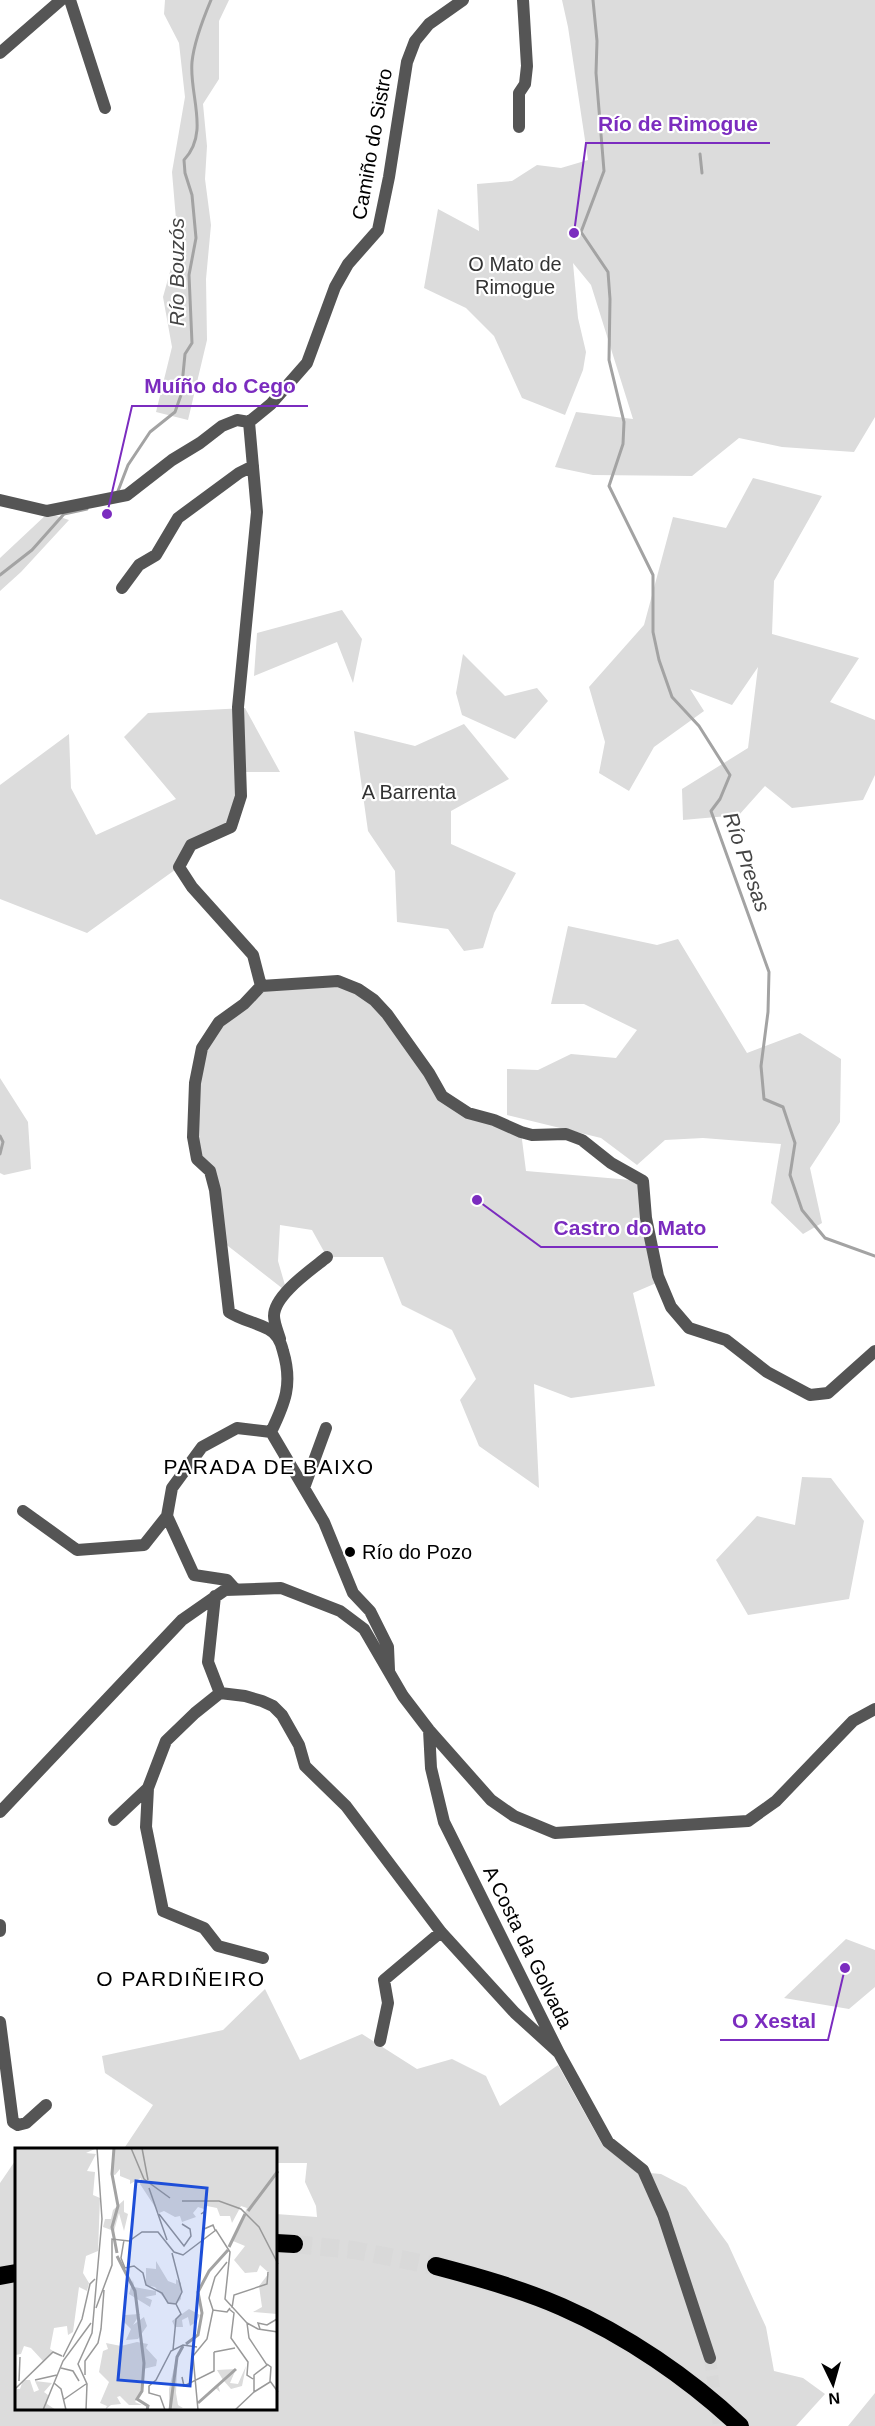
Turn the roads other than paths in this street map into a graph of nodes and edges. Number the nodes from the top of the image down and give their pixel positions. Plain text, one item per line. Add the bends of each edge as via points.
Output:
1 (61, 0) edge
2 (70, 0) edge
3 (463, 0) edge
4 (523, 0) edge
5 (0, 53) edge
6 (105, 108) dead end
7 (519, 126) dead end
8 (249, 422) junction
9 (253, 466) junction
10 (0, 500) edge
11 (122, 588) dead end
12 (261, 986) junction
13 (327, 1257) dead end
14 (280, 1340) junction
15 (875, 1351) edge
16 (326, 1428) dead end
17 (271, 1432) junction
18 (304, 1488) junction
19 (23, 1511) dead end
20 (167, 1516) junction
21 (235, 1589) junction
22 (215, 1596) junction
23 (389, 1670) junction
24 (220, 1693) junction
25 (875, 1709) edge
26 (429, 1730) junction
27 (148, 1788) junction
28 (0, 1812) edge
29 (114, 1820) dead end
30 (0, 1925) edge
31 (0, 1931) edge
32 (441, 1932) junction
33 (263, 1958) dead end
34 (0, 2022) edge
35 (380, 2041) dead end
36 (560, 2053) junction
37 (46, 2104) dead end
38 (278, 2243) edge
39 (294, 2244) tunnel mouth
40 (436, 2265) tunnel mouth
41 (15, 2273) edge
42 (0, 2276) edge
43 (710, 2358) tunnel mouth
44 (740, 2426) edge

1 - 5 street
2 - 6 street
3 - 8 street, Camiño do Sistro via 429,24 415,41 407,62 378,230 348,264 335,287 307,363 271,404
4 - 7 street via 527,66 525,84 519,93
8 - 9 street
8 - 10 street via 237,420 222,426 127,495 47,511
9 - 11 street via 178,518 156,555 139,565
9 - 12 street via 257,512 238,707 241,796 231,827 191,845 179,867 253,955
12 - 14 street via 219,1022 202,1048 195,1083 193,1137 197,1159 210,1171 214,1190 229,1312 269,1329
12 - 15 street via 338,981 358,989 387,1014 441,1096 468,1113 521,1132 566,1134 582,1140 643,1181 658,1276 671,1307 689,1328 726,1340 767,1372 810,1395 828,1393
13 - 14 street via 280,1299 274,1315
14 - 17 street via 288,1367 288,1390
16 - 18 street
17 - 18 street
17 - 20 street via 237,1428 202,1447 172,1488
18 - 23 street via 324,1522 353,1593 370,1611 388,1647
19 - 20 street via 77,1550 144,1545
20 - 21 street via 194,1575 227,1580
21 - 22 street
21 - 23 street via 281,1588 340,1611 364,1629
22 - 24 street via 208,1662
22 - 28 street via 182,1620
23 - 26 street
24 - 27 street via 166,1741
24 - 32 street via 262,1701 282,1715 299,1745 304,1766 346,1806
25 - 26 street via 853,1721 776,1801 748,1821 555,1833 514,1816 491,1800
26 - 36 street, A Costa da Golvada via 431,1768 444,1822
27 - 29 street
27 - 33 street via 146,1827 163,1911 204,1928 218,1946
30 - 31 street
32 - 35 street via 384,1980 388,2004
32 - 36 street via 515,2013
34 - 37 street via 14,2122 26,2122
36 - 43 street, A Costa da Golvada via 608,2142 644,2170 663,2215
38 - 39 highway
40 - 44 highway via 495,2282 573,2313 626,2341 685,2380
41 - 42 highway

